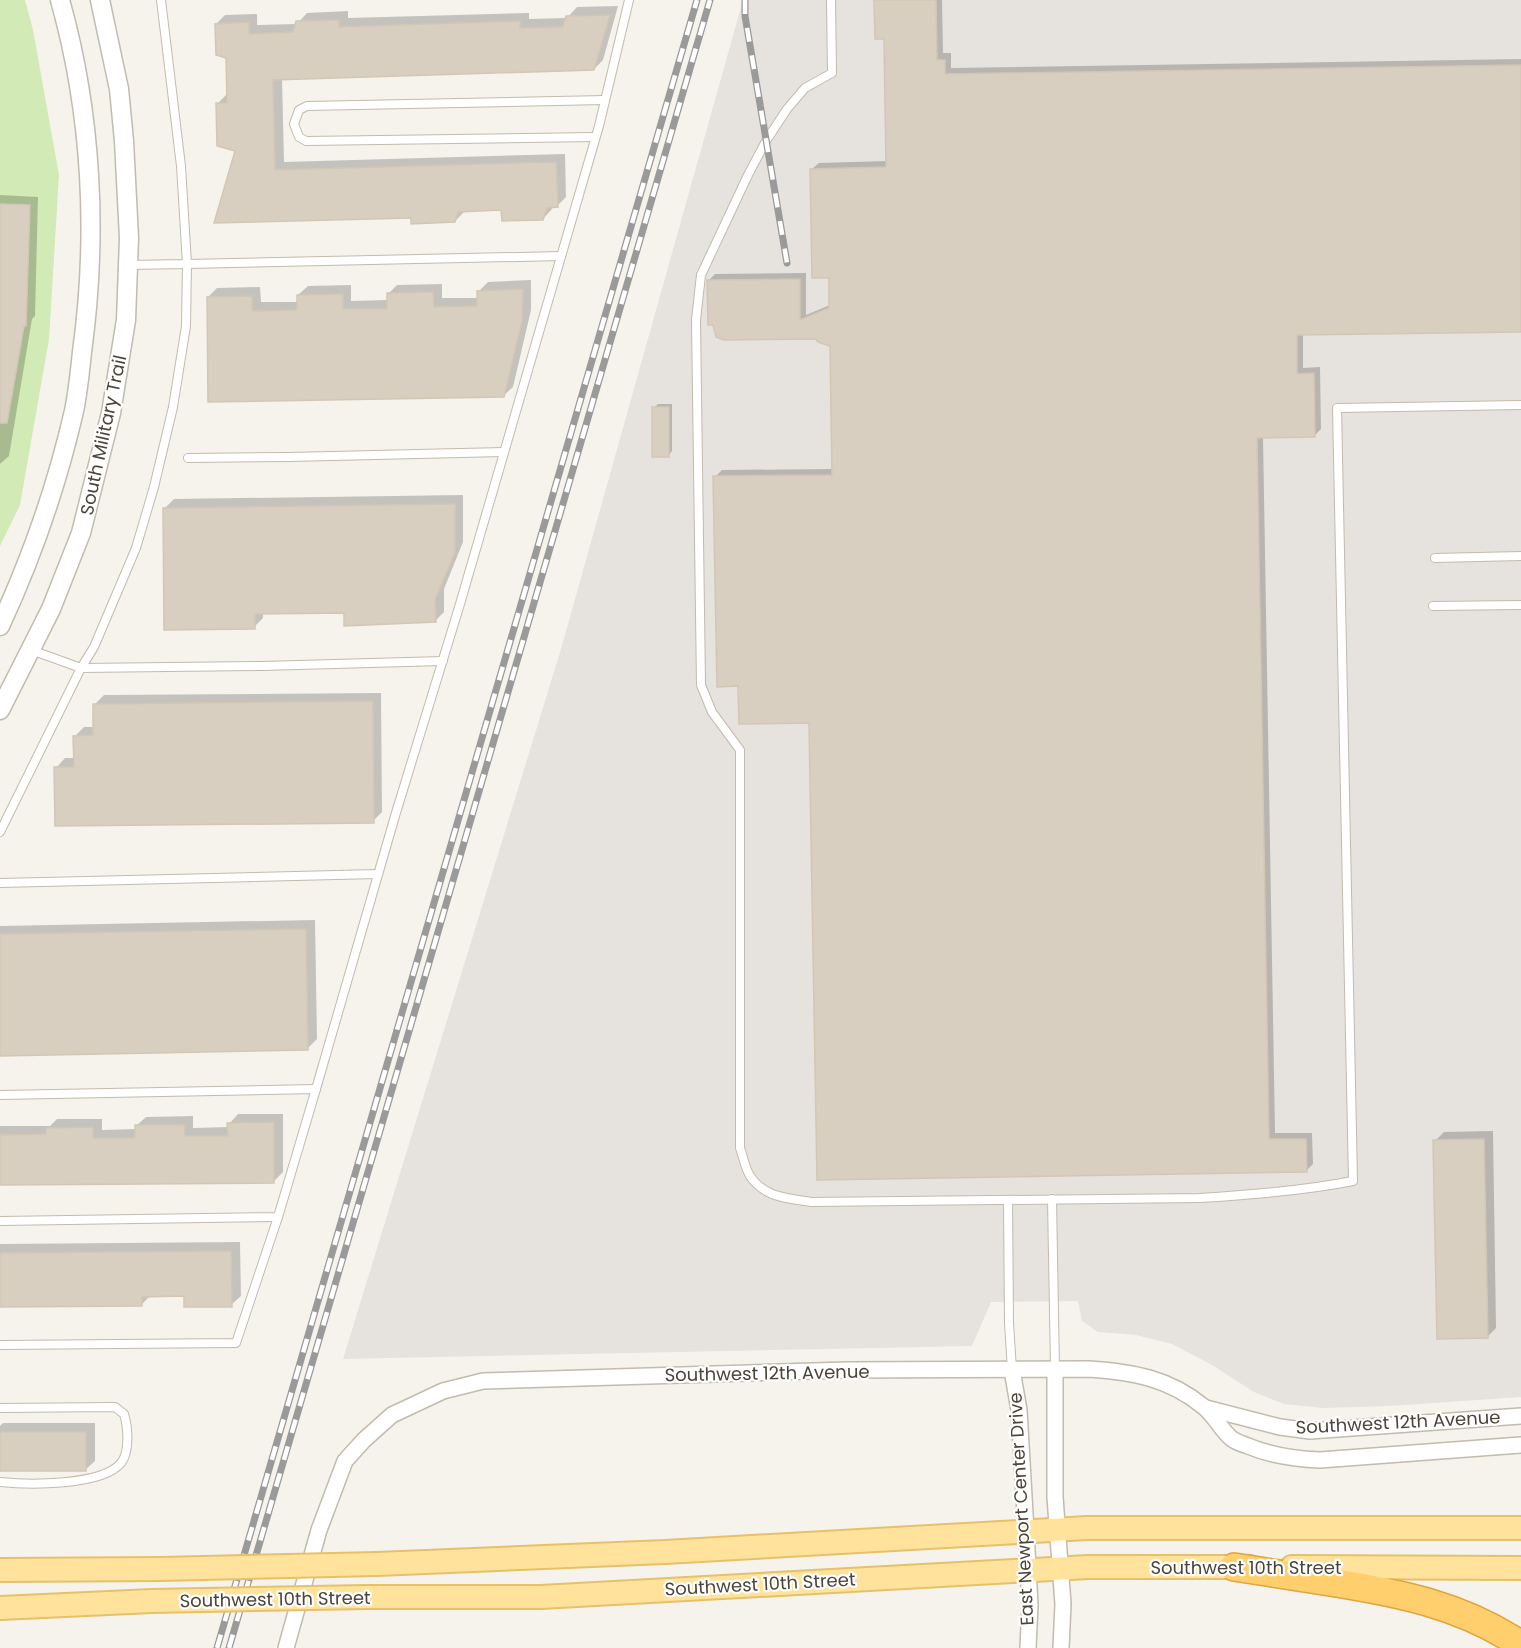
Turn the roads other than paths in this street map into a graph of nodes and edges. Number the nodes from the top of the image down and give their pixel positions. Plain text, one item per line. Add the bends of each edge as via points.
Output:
1 (60, 0) edge
2 (100, 0) edge
3 (161, 0) edge
4 (629, 0) edge
5 (831, 0) edge
6 (605, 100) junction
7 (595, 137) junction
8 (561, 256) junction
9 (187, 264) junction
10 (128, 265) junction
11 (1521, 405) edge
12 (504, 452) junction
13 (188, 458) dead end
14 (1521, 556) edge
15 (1435, 558) dead end
16 (1521, 605) edge
17 (1434, 606) dead end
18 (0, 626) edge
19 (31, 650) junction
20 (443, 661) junction
21 (81, 668) junction
22 (0, 710) edge
23 (0, 832) edge
24 (378, 874) junction
25 (0, 883) edge
26 (315, 1089) junction
27 (0, 1095) edge
28 (1052, 1199) junction
29 (1008, 1200) junction
30 (278, 1217) junction
31 (0, 1221) edge
32 (0, 1345) edge
33 (1055, 1369) junction
34 (1012, 1370) junction
35 (0, 1408) edge
36 (1206, 1408) junction
37 (1521, 1416) edge
38 (1521, 1445) edge
39 (0, 1482) edge
40 (1521, 1528) edge
41 (1057, 1530) junction
42 (1026, 1532) junction
43 (1234, 1567) junction
44 (1060, 1568) junction
45 (1521, 1568) edge
46 (1028, 1569) junction
47 (0, 1570) edge
48 (0, 1608) edge
49 (1521, 1645) edge
50 (286, 1648) edge
51 (1028, 1648) edge
52 (1061, 1648) edge

1 - 18 street, South Military Trail via 70,36 87,142 91,239 87,315 74,409 43,523
2 - 10 street, South Military Trail via 119,89
3 - 9 lane via 181,166
4 - 6 lane
5 - 29 lane via 832,73 805,87 757,158 701,275 696,320 701,685 712,712 740,750 740,1148 749,1174 776,1197 811,1202
6 - 7 lane
6 - 7 lane via 307,106 299,110 294,124 299,137 306,141
7 - 8 lane
8 - 9 lane
8 - 12 lane
9 - 10 lane
9 - 21 lane via 186,326 173,407 154,487 136,548 94,647
10 - 19 street, South Military Trail via 126,320 111,413 81,533
11 - 28 lane via 1337,408 1353,1181 1245,1196
12 - 13 lane
12 - 20 lane
14 - 15 lane
16 - 17 lane
19 - 21 lane
19 - 22 street, South Military Trail
20 - 21 lane
20 - 24 lane
21 - 23 lane
24 - 25 lane
24 - 26 lane
26 - 27 lane
26 - 30 lane
28 - 29 lane
28 - 33 lane
29 - 34 lane
30 - 31 lane
30 - 32 lane via 236,1343
33 - 34 street, Southwest 12th Avenue
33 - 36 street, Southwest 12th Avenue via 1116,1370 1152,1378
33 - 41 street, East Newport Center Drive
34 - 42 street, East Newport Center Drive via 1019,1410
34 - 50 street, Southwest 12th Avenue via 847,1370 483,1381 443,1391 392,1415 345,1461 319,1530
35 - 39 lane via 114,1407 124,1413 128,1439 123,1461 112,1471 51,1483
36 - 37 street, Southwest 12th Avenue via 1280,1428 1310,1431
36 - 38 street, Southwest 12th Avenue via 1233,1440 1262,1452 1292,1458 1320,1460
40 - 41 main road, Southwest 10th Street
41 - 42 main road, Southwest 10th Street
41 - 44 street, East Newport Center Drive
42 - 46 street, East Newport Center Drive
42 - 47 main road, Southwest 10th Street, bridge via 377,1564
43 - 44 main road, Southwest 10th Street
43 - 45 main road, Southwest 10th Street
43 - 49 highway via 1428,1601 1459,1612
44 - 46 main road, Southwest 10th Street
44 - 52 street, East Newport Center Drive
46 - 48 main road, Southwest 10th Street, bridge via 541,1597 152,1601
46 - 51 street, East Newport Center Drive

